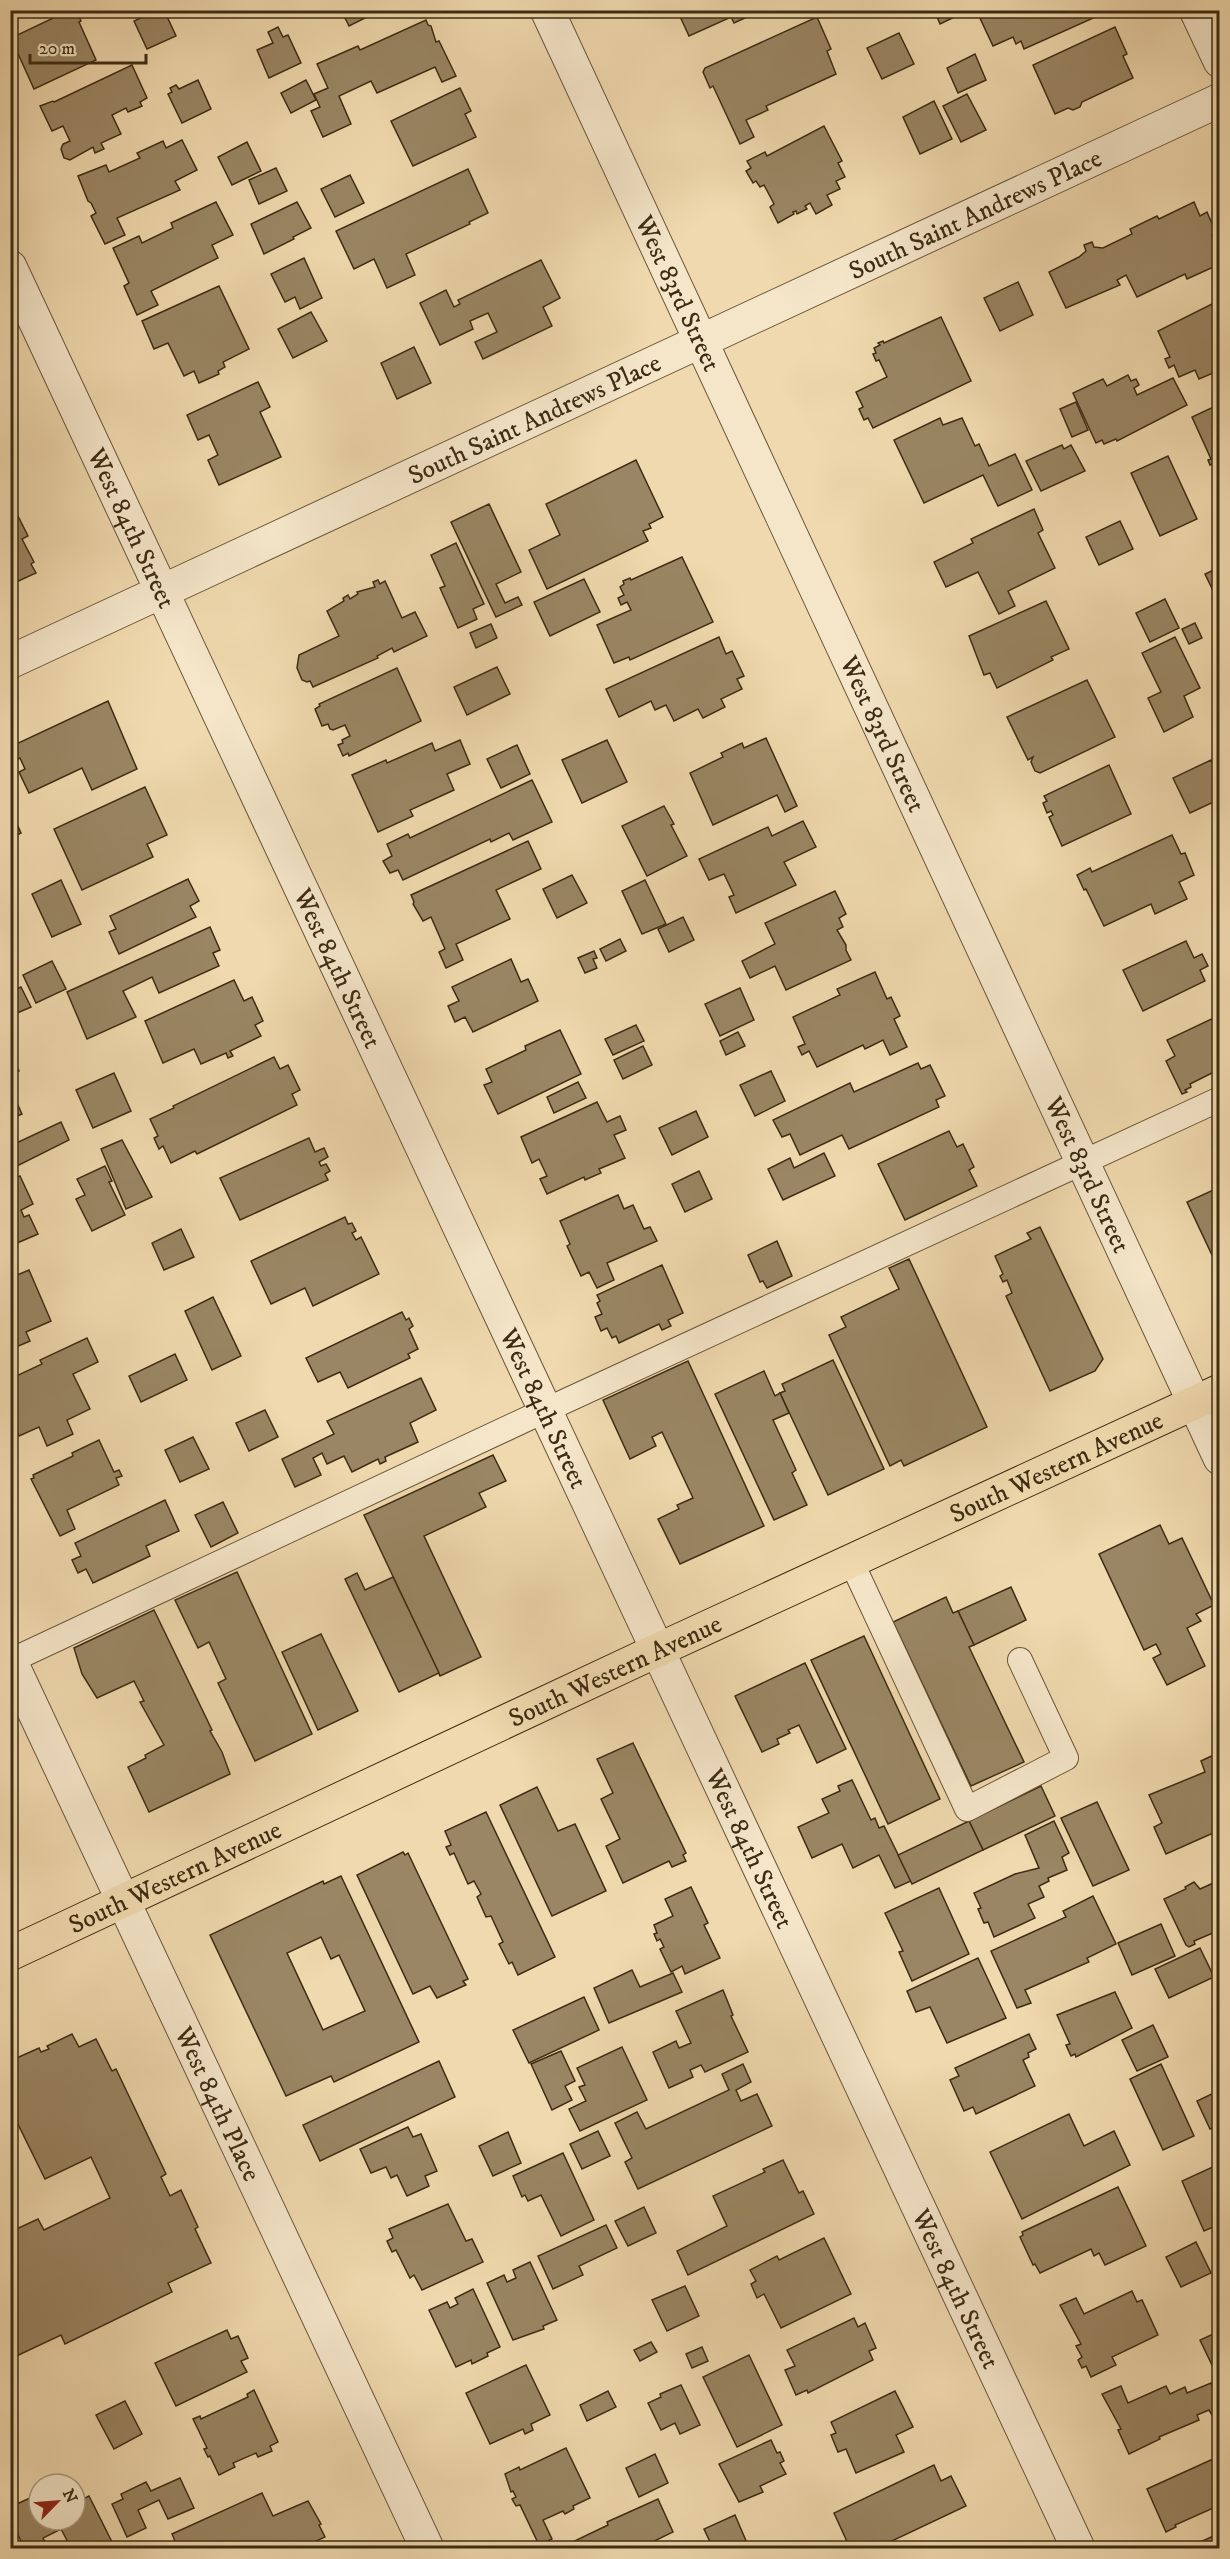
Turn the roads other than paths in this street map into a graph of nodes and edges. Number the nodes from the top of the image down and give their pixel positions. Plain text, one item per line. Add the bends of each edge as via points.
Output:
1 (547, 10) edge
2 (1196, 10) edge
3 (1220, 62) edge
4 (1220, 100) edge
5 (10, 267) edge
6 (701, 342) junction
7 (163, 592) junction
8 (10, 662) edge
9 (1220, 1099) edge
10 (1083, 1164) junction
11 (1207, 1396) edge
12 (546, 1410) junction
13 (1220, 1458) edge
14 (851, 1561) junction
15 (658, 1650) junction
16 (1020, 1660) dead end
17 (11, 1661) edge
18 (123, 1902) junction
19 (10, 1954) edge
20 (428, 2548) edge
21 (1078, 2548) edge

1 - 6 street, West 83rd Street
2 - 3 street
4 - 6 street, South Saint Andrews Place
5 - 7 street, West 84th Street
6 - 7 street, South Saint Andrews Place
6 - 10 street, West 83rd Street
7 - 8 street, South Saint Andrews Place
7 - 12 street, West 84th Street
9 - 10 lane
10 - 11 street, West 83rd Street
10 - 12 lane
11 - 13 street, West 83rd Street
11 - 14 main road, South Western Avenue
12 - 15 street, West 84th Street
12 - 17 lane
14 - 15 main road, South Western Avenue
14 - 16 lane via 967,1809 1066,1758
15 - 18 main road, South Western Avenue
15 - 21 street, West 84th Street
17 - 18 street, West 84th Place
18 - 19 main road, South Western Avenue
18 - 20 street, West 84th Place

